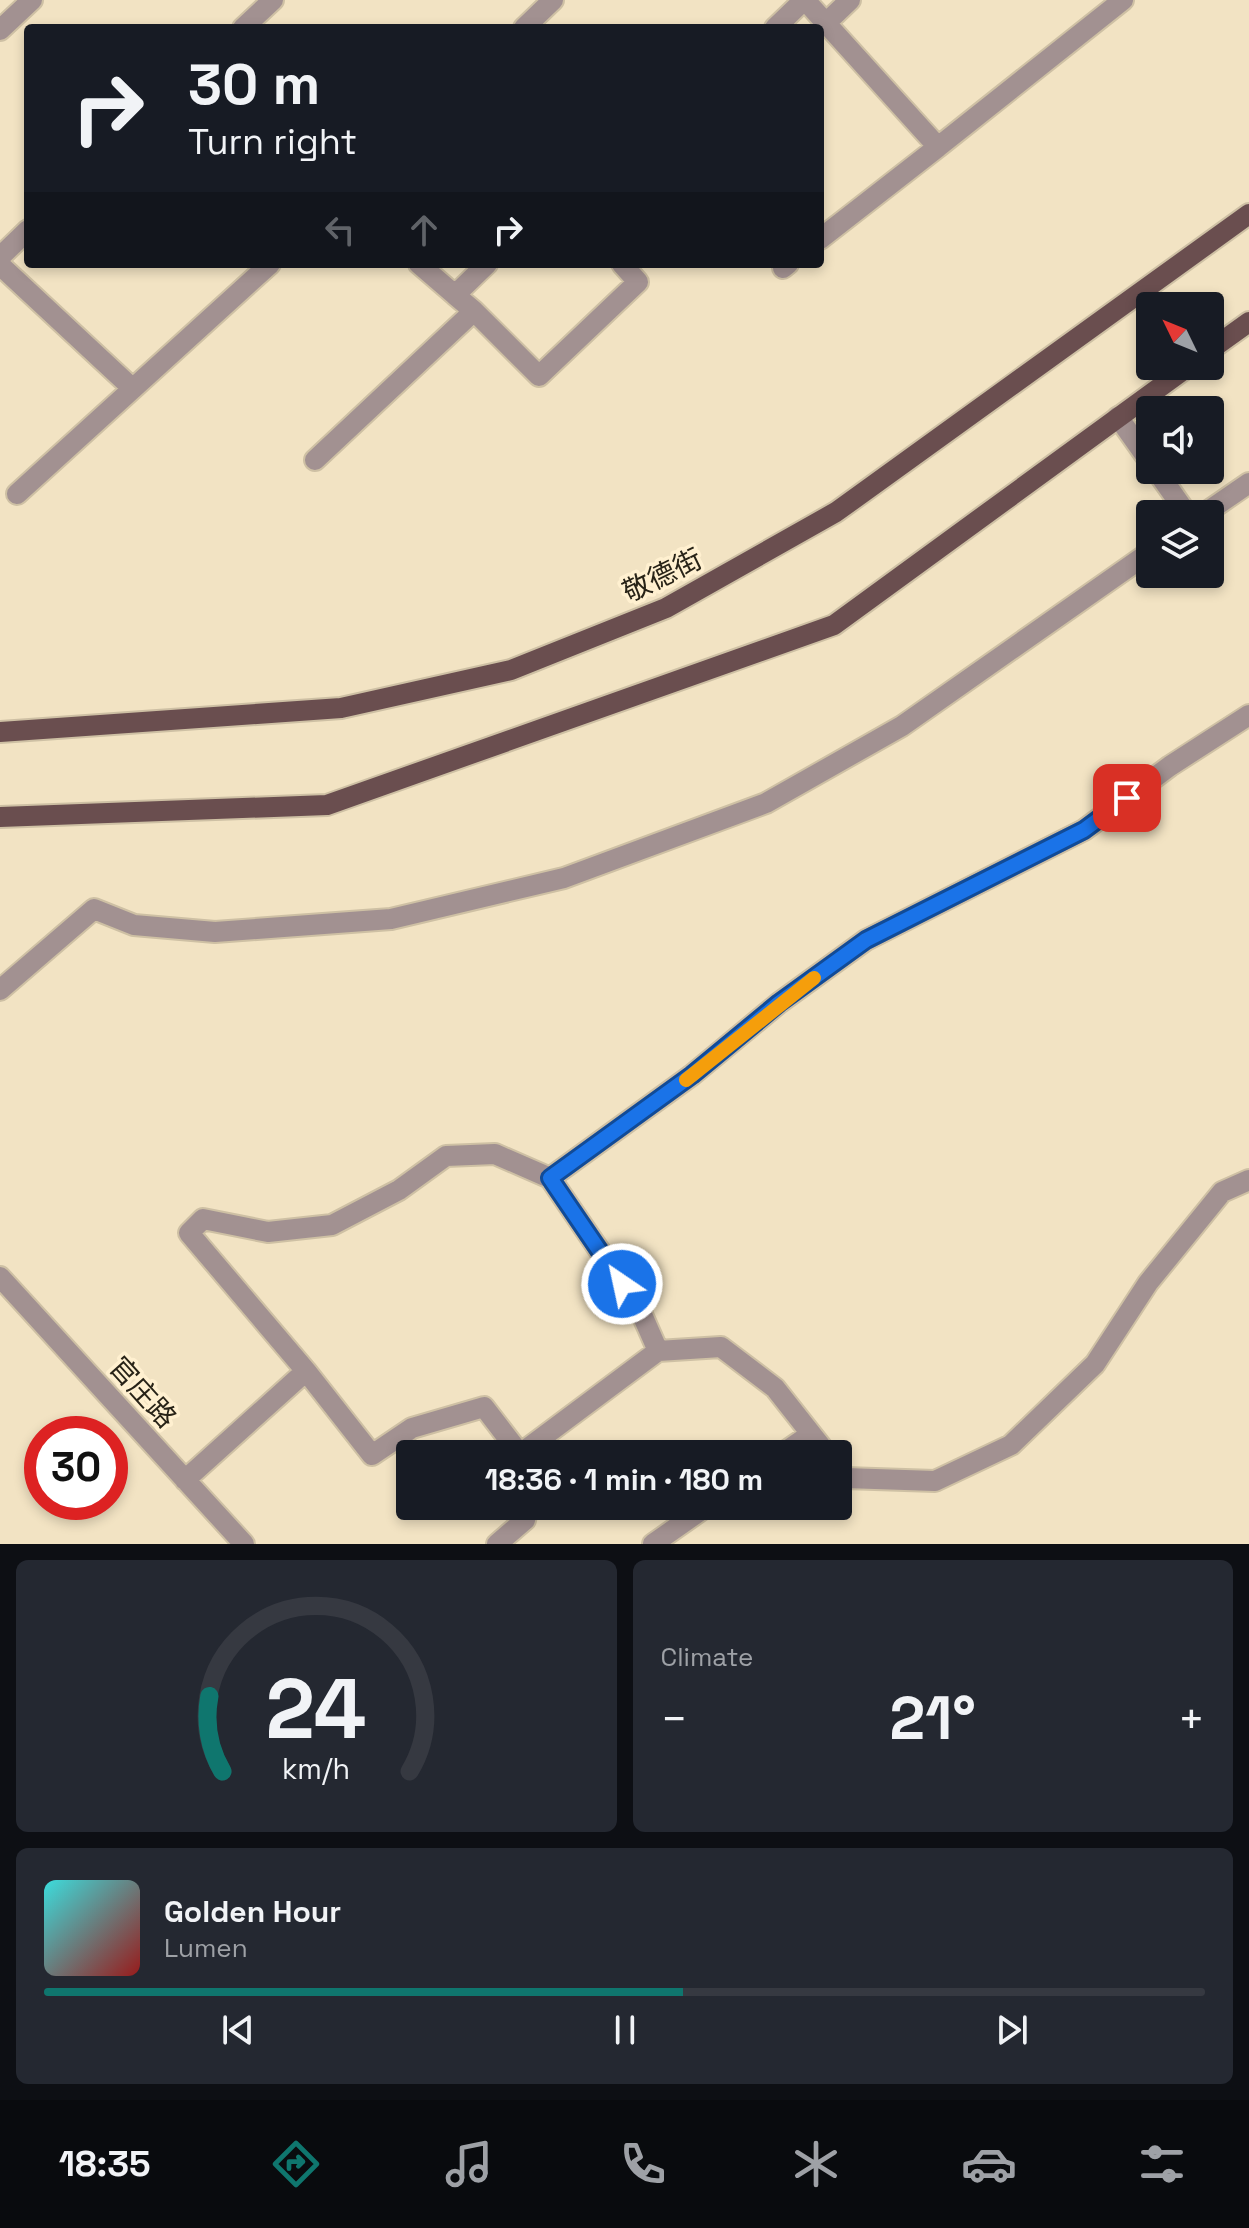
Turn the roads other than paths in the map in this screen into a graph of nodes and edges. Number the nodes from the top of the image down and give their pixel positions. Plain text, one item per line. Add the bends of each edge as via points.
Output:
1 (32, 0) edge
2 (273, 0) edge
3 (553, 0) edge
4 (804, 0) edge
5 (850, 0) edge
6 (1123, 0) edge
7 (826, 23) junction
8 (247, 24) edge
9 (528, 24) edge
10 (779, 24) edge
11 (0, 30) edge
12 (938, 147) junction
13 (1249, 214) edge
14 (24, 234) edge
15 (824, 236) edge
16 (0, 257) edge
17 (0, 265) edge
18 (266, 268) edge
19 (424, 268) edge
20 (483, 268) edge
21 (626, 268) edge
22 (455, 295) junction
23 (474, 311) junction
24 (1249, 322) edge
25 (1224, 340) edge
26 (1170, 380) edge
27 (132, 388) junction
28 (1118, 417) junction
29 (1136, 442) edge
30 (315, 460) dead end
31 (1249, 483) edge
32 (17, 494) dead end
33 (1224, 500) edge
34 (1136, 562) edge
35 (1249, 715) edge
36 (0, 732) edge
37 (0, 817) edge
38 (0, 990) edge
39 (550, 1178) junction
40 (1249, 1180) edge
41 (0, 1277) edge
42 (658, 1351) junction
43 (306, 1371) junction
44 (811, 1434) junction
45 (509, 1440) edge
46 (539, 1440) edge
47 (802, 1440) edge
48 (816, 1440) edge
49 (852, 1478) edge
50 (185, 1480) junction
51 (525, 1520) edge
52 (687, 1520) edge
53 (244, 1544) edge
54 (497, 1544) edge
55 (653, 1544) edge

1 - 11 street
2 - 8 street
3 - 9 street
4 - 7 street
4 - 10 street
5 - 7 street
6 - 12 street
7 - 12 street
12 - 15 street
13 - 36 main road, 敬德街 via 836,512 666,608 511,670 341,708
14 - 16 street
17 - 27 street
18 - 27 street
19 - 22 street
20 - 22 street
21 - 23 street via 638,282 539,376
22 - 23 street
23 - 30 street
24 - 25 main road
26 - 28 main road
27 - 32 street
28 - 29 street
28 - 37 main road via 834,625 327,805
31 - 33 street
34 - 38 street via 902,726 766,803 564,878 391,919 215,932 134,925 94,909
35 - 39 street via 1084,830 866,940
39 - 42 street via 640,1310
39 - 43 street via 495,1154 446,1156 399,1190 332,1225 268,1232 203,1219 189,1233
40 - 49 street via 1222,1192 1148,1283 1095,1364 1011,1445 935,1481
41 - 50 street, 官庄路
42 - 44 street via 721,1347 775,1388
42 - 46 street
43 - 45 street via 372,1455 412,1428 484,1407
43 - 50 street
44 - 47 street
44 - 48 street
50 - 53 street, 官庄路
51 - 54 street
52 - 55 street

